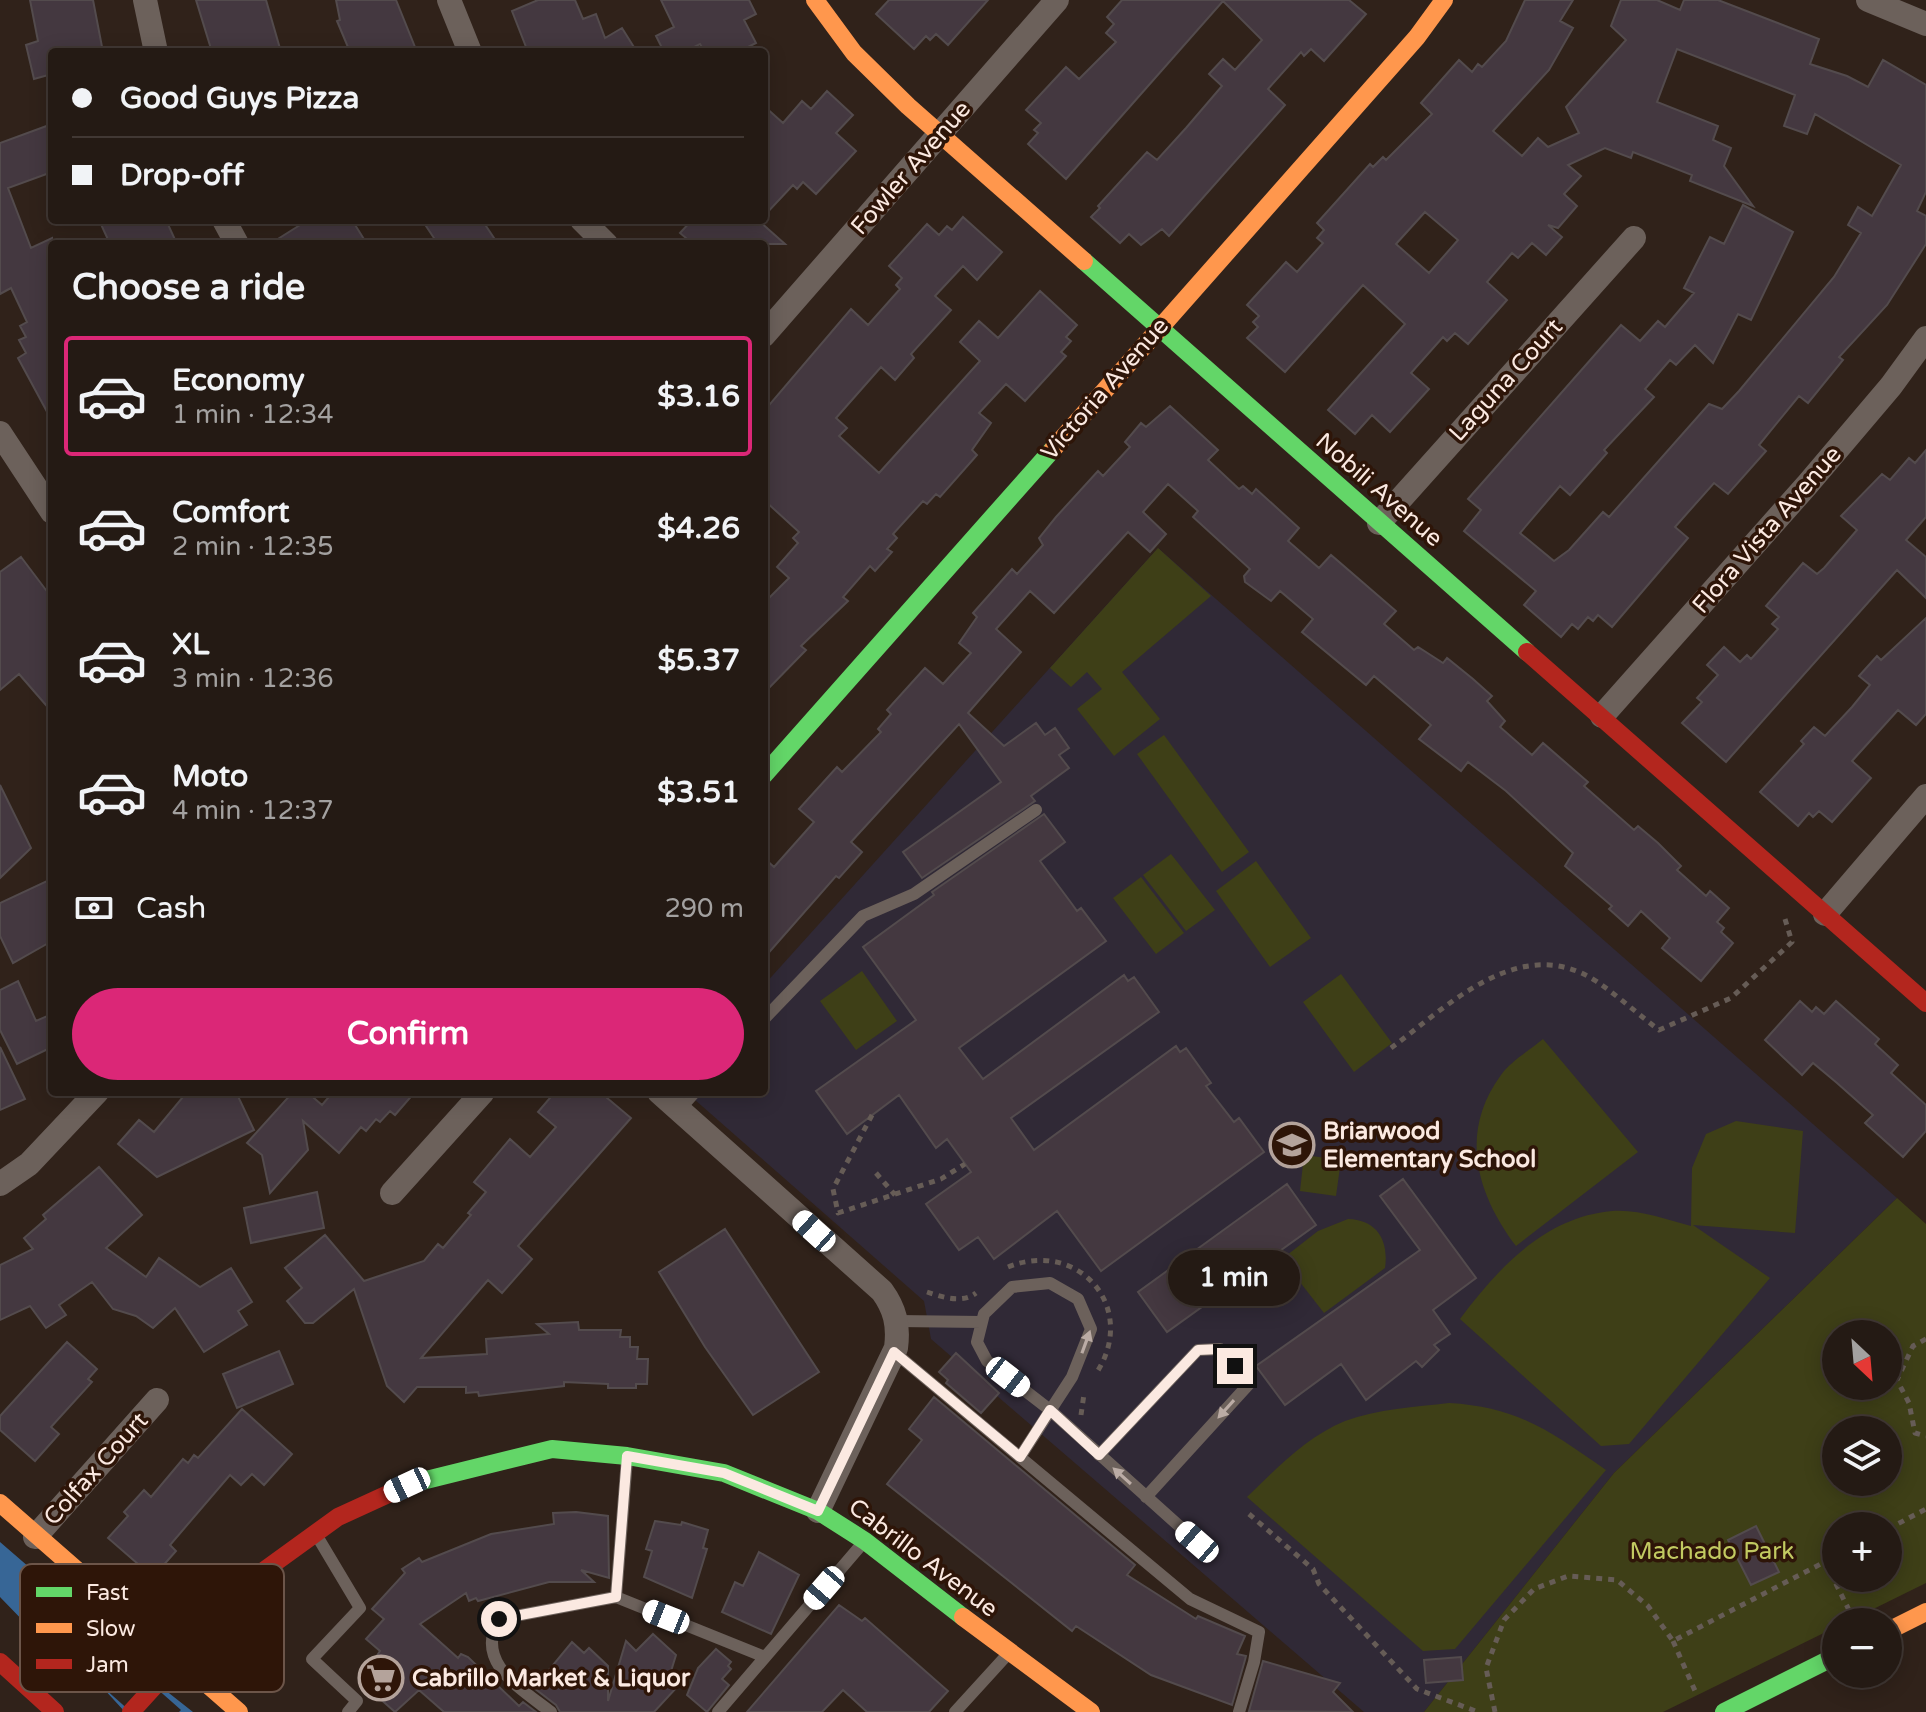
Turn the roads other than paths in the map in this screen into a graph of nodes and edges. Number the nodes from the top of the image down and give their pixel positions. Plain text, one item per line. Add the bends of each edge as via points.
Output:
1 (145, 0) edge
2 (449, 0) edge
3 (815, 0) edge
4 (1057, 0) edge
5 (1444, 0) edge
6 (1868, 0) edge
7 (1926, 24) edge
8 (155, 48) edge
9 (468, 48) edge
10 (940, 134) junction
11 (586, 224) edge
12 (1634, 238) dead end
13 (602, 240) edge
14 (1159, 327) junction
15 (768, 330) edge
16 (1926, 338) edge
17 (0, 433) edge
18 (48, 506) edge
19 (1379, 523) junction
20 (1602, 716) junction
21 (768, 770) edge
22 (1926, 796) edge
23 (1036, 810) dead end
24 (1825, 914) junction
25 (1926, 1003) edge
26 (768, 1015) edge
27 (93, 1096) edge
28 (479, 1096) edge
29 (687, 1101) edge
30 (0, 1184) edge
31 (392, 1193) dead end
32 (897, 1321) junction
33 (982, 1322) junction
34 (894, 1352) junction
35 (157, 1400) dead end
36 (1050, 1410) junction
37 (1099, 1455) junction
38 (627, 1456) junction
39 (1020, 1457) junction
40 (1146, 1497) junction
41 (0, 1503) edge
42 (818, 1511) junction
43 (316, 1533) junction
44 (35, 1537) junction
45 (865, 1541) junction
46 (1197, 1542) dead end
47 (67, 1564) edge
48 (273, 1564) edge
49 (616, 1597) junction
50 (1926, 1612) edge
51 (1902, 1624) edge
52 (1009, 1653) junction
53 (765, 1657) junction
54 (0, 1662) edge
55 (1822, 1663) edge
56 (20, 1680) edge
57 (33, 1692) edge
58 (149, 1692) edge
59 (216, 1692) edge
60 (55, 1712) edge
61 (131, 1712) edge
62 (239, 1712) edge
63 (348, 1712) edge
64 (551, 1712) edge
65 (718, 1712) edge
66 (955, 1712) edge
67 (1091, 1712) edge
68 (1239, 1712) edge
69 (1724, 1712) edge

1 - 8 street
2 - 9 street
3 - 10 street, Nobili Avenue via 854,53
4 - 10 street, Fowler Avenue
5 - 14 street, Victoria Avenue
6 - 7 street
10 - 14 street, Nobili Avenue
10 - 15 street, Fowler Avenue
11 - 13 street
12 - 19 street, Laguna Court
14 - 19 street, Nobili Avenue
14 - 21 street, Victoria Avenue
16 - 20 street, Flora Vista Avenue via 1816,474
17 - 18 street
19 - 20 street, Nobili Avenue
20 - 24 street, Nobili Avenue
22 - 24 street
23 - 26 lane via 914,894 863,916
24 - 25 street, Nobili Avenue
27 - 30 street via 29,1164
28 - 31 street
29 - 32 street via 882,1291
32 - 33 lane
32 - 34 street
33 - 36 lane via 977,1342 987,1361
36 -> 33 lane via 1072,1377 1091,1329 1078,1299 1050,1283 1012,1287
34 - 39 lane
34 - 42 street
35 - 44 street, Colfax Court
36 - 37 lane
36 - 39 lane
40 -> 37 lane
37 -> 40 lane via 1198,1350 1220,1349 1249,1384
38 - 42 street, Cabrillo Avenue via 724,1473
38 - 43 street, Cabrillo Avenue via 552,1449 477,1465 407,1485
38 - 49 lane
39 - 68 lane via 1190,1599 1259,1632
40 - 46 lane
41 - 44 street
42 - 45 street, Cabrillo Avenue
43 - 48 street, Cabrillo Avenue
43 - 63 lane via 360,1608 312,1659 357,1701
44 - 47 street
45 - 52 street, Cabrillo Avenue
45 - 53 lane
49 - 53 lane
49 - 64 lane via 499,1619 492,1630 489,1646 494,1660
50 - 51 street
52 - 66 lane
52 - 67 street, Cabrillo Avenue
53 - 65 lane
54 - 56 street
55 - 69 street
57 - 60 street
58 - 61 street, Cabrillo Avenue
59 - 62 street

